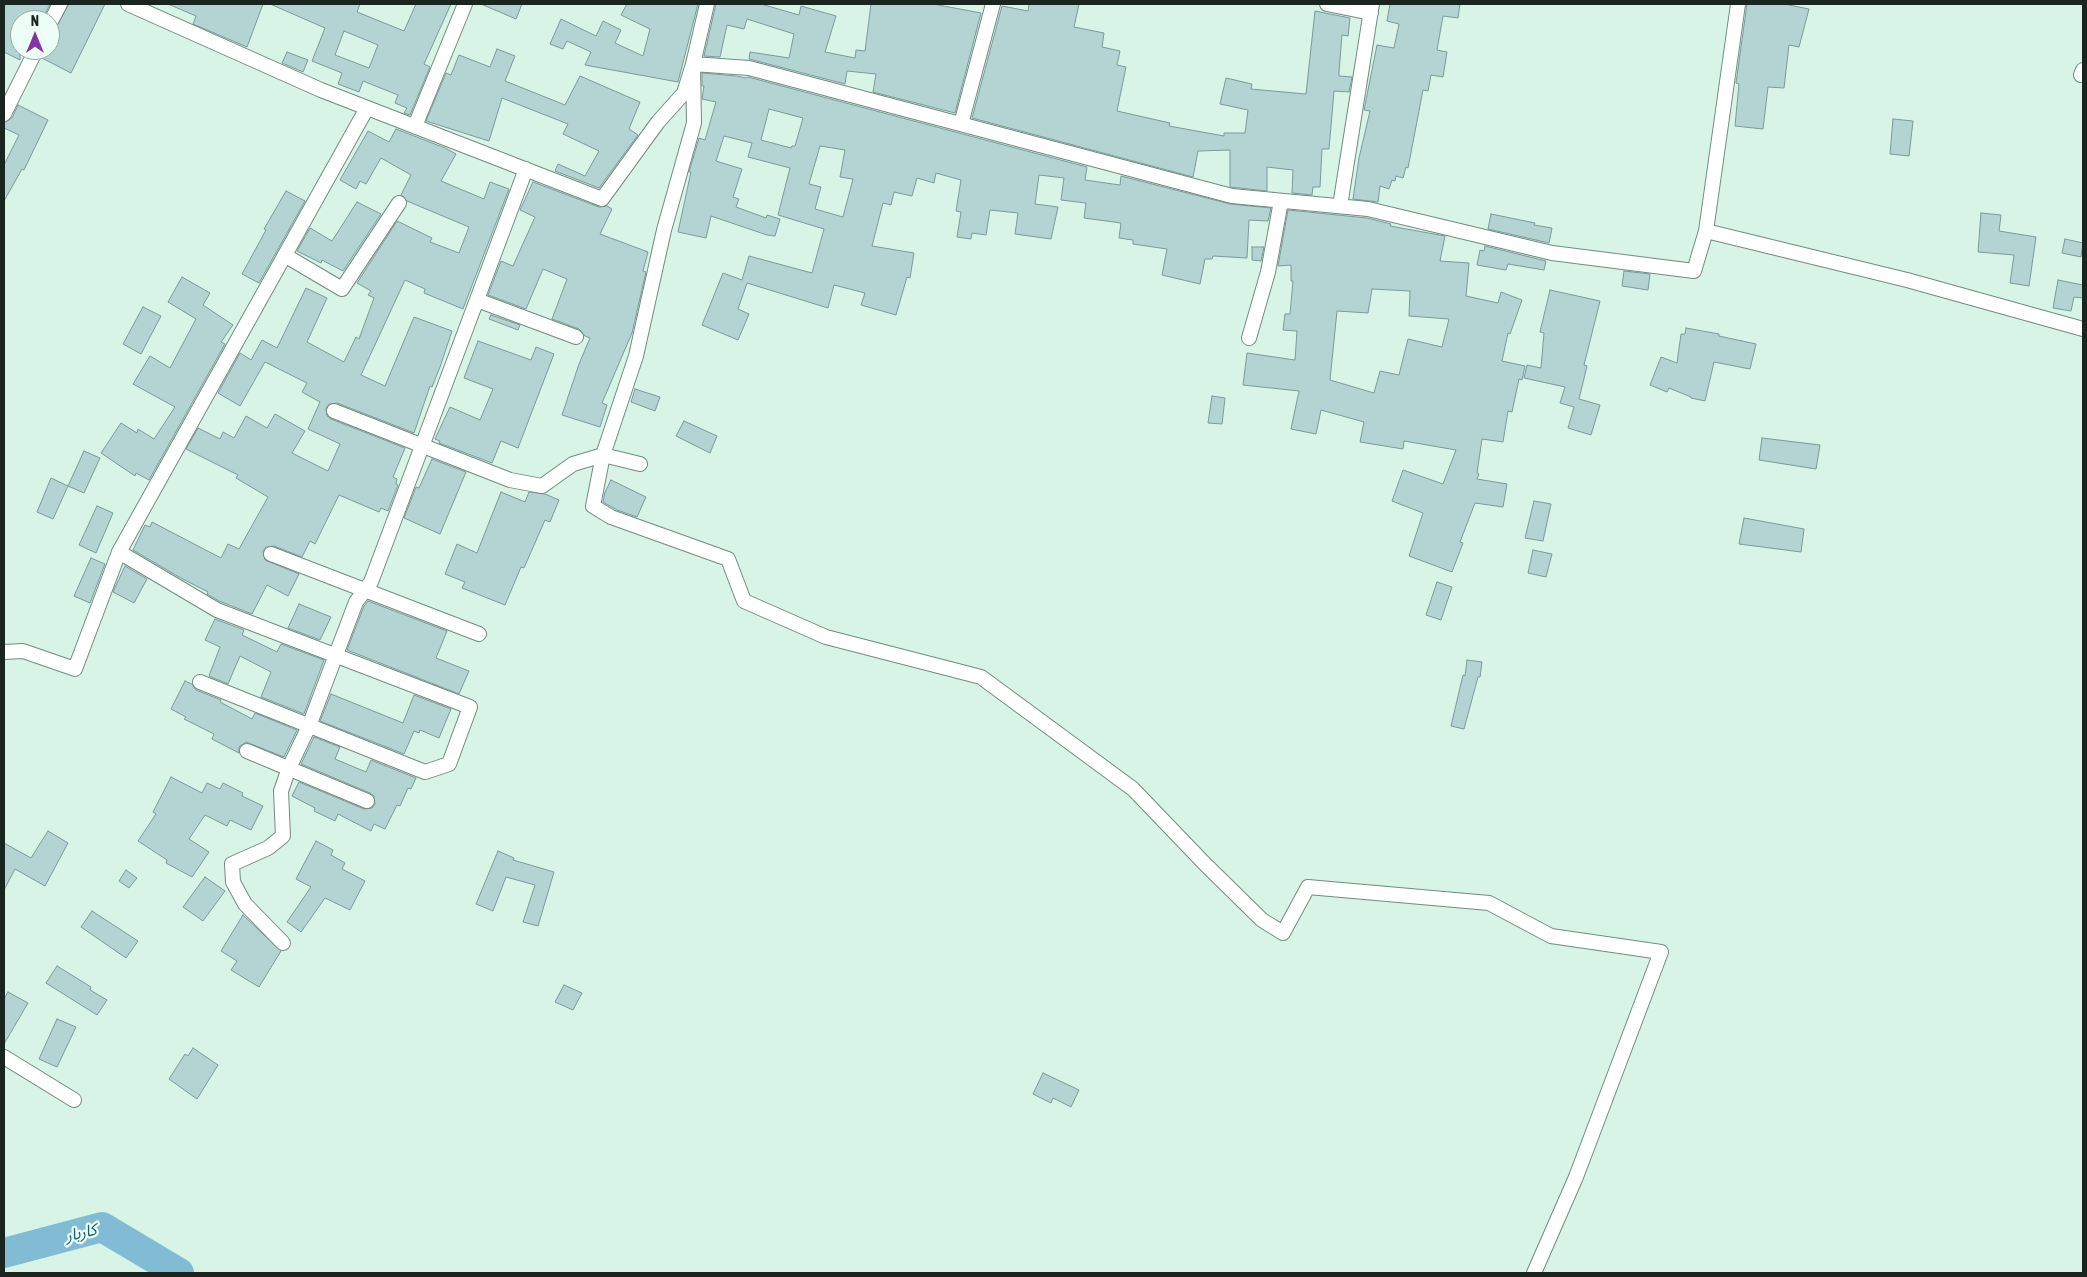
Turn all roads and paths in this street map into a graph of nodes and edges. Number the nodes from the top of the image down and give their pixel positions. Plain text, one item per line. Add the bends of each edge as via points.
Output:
1 (128, 4) edge
2 (466, 4) edge
3 (707, 4) edge
4 (993, 4) edge
5 (1327, 4) edge
6 (1738, 4) edge
7 (1372, 8) edge
8 (31, 60) edge
9 (693, 64) junction
10 (367, 108) junction
11 (4, 114) edge
12 (961, 124) junction
13 (415, 126) junction
14 (526, 169) junction
15 (1281, 201) junction
16 (399, 203) dead end
17 (1340, 206) junction
18 (1706, 231) junction
19 (286, 256) junction
20 (477, 300) junction
21 (2083, 329) edge
22 (576, 337) dead end
23 (1249, 338) dead end
24 (334, 411) dead end
25 (422, 446) junction
26 (603, 455) junction
27 (640, 464) dead end
28 (119, 552) junction
29 (271, 554) dead end
30 (366, 590) junction
31 (479, 634) dead end
32 (4, 652) edge
33 (334, 656) junction
34 (200, 682) dead end
35 (309, 726) junction
36 (247, 750) dead end
37 (289, 768) junction
38 (367, 801) dead end
39 (283, 943) dead end
40 (4, 1057) edge
41 (74, 1100) dead end
42 (1534, 1273) edge

1 - 10 street
2 - 13 street
3 - 9 street
4 - 12 street
5 - 7 street
6 - 18 street
7 - 17 street
8 - 11 street
9 - 12 street via 749,68
9 - 14 street via 684,93 658,122 602,199
9 - 26 street via 694,123 664,230 636,356
10 - 13 street
10 - 19 street
12 - 15 street via 1232,196
13 - 14 street
14 - 20 street
15 - 17 street
15 - 23 street via 1268,272
16 - 19 street via 342,289
17 - 18 street via 1368,209 1552,252 1694,271
18 - 21 street via 1907,280
19 - 28 street
20 - 22 street
20 - 25 street
24 - 25 street
25 - 26 street via 510,480 542,486 573,464
25 - 30 street via 372,582
26 - 27 street
26 - 42 street via 593,506 611,518 728,559 744,601 826,637 982,678 1133,789 1262,920 1283,933 1308,887 1489,903 1550,936 1661,952 1576,1177
28 - 32 street via 75,669 24,651
28 - 33 street via 217,610
29 - 30 street
30 - 31 street
30 - 33 street via 356,602
33 - 35 street
33 - 35 street via 470,708 449,764 425,772
34 - 35 street
35 - 37 street
36 - 37 street
37 - 38 street
37 - 39 street via 281,791 283,836 268,848 232,864 233,882 245,904
40 - 41 street

